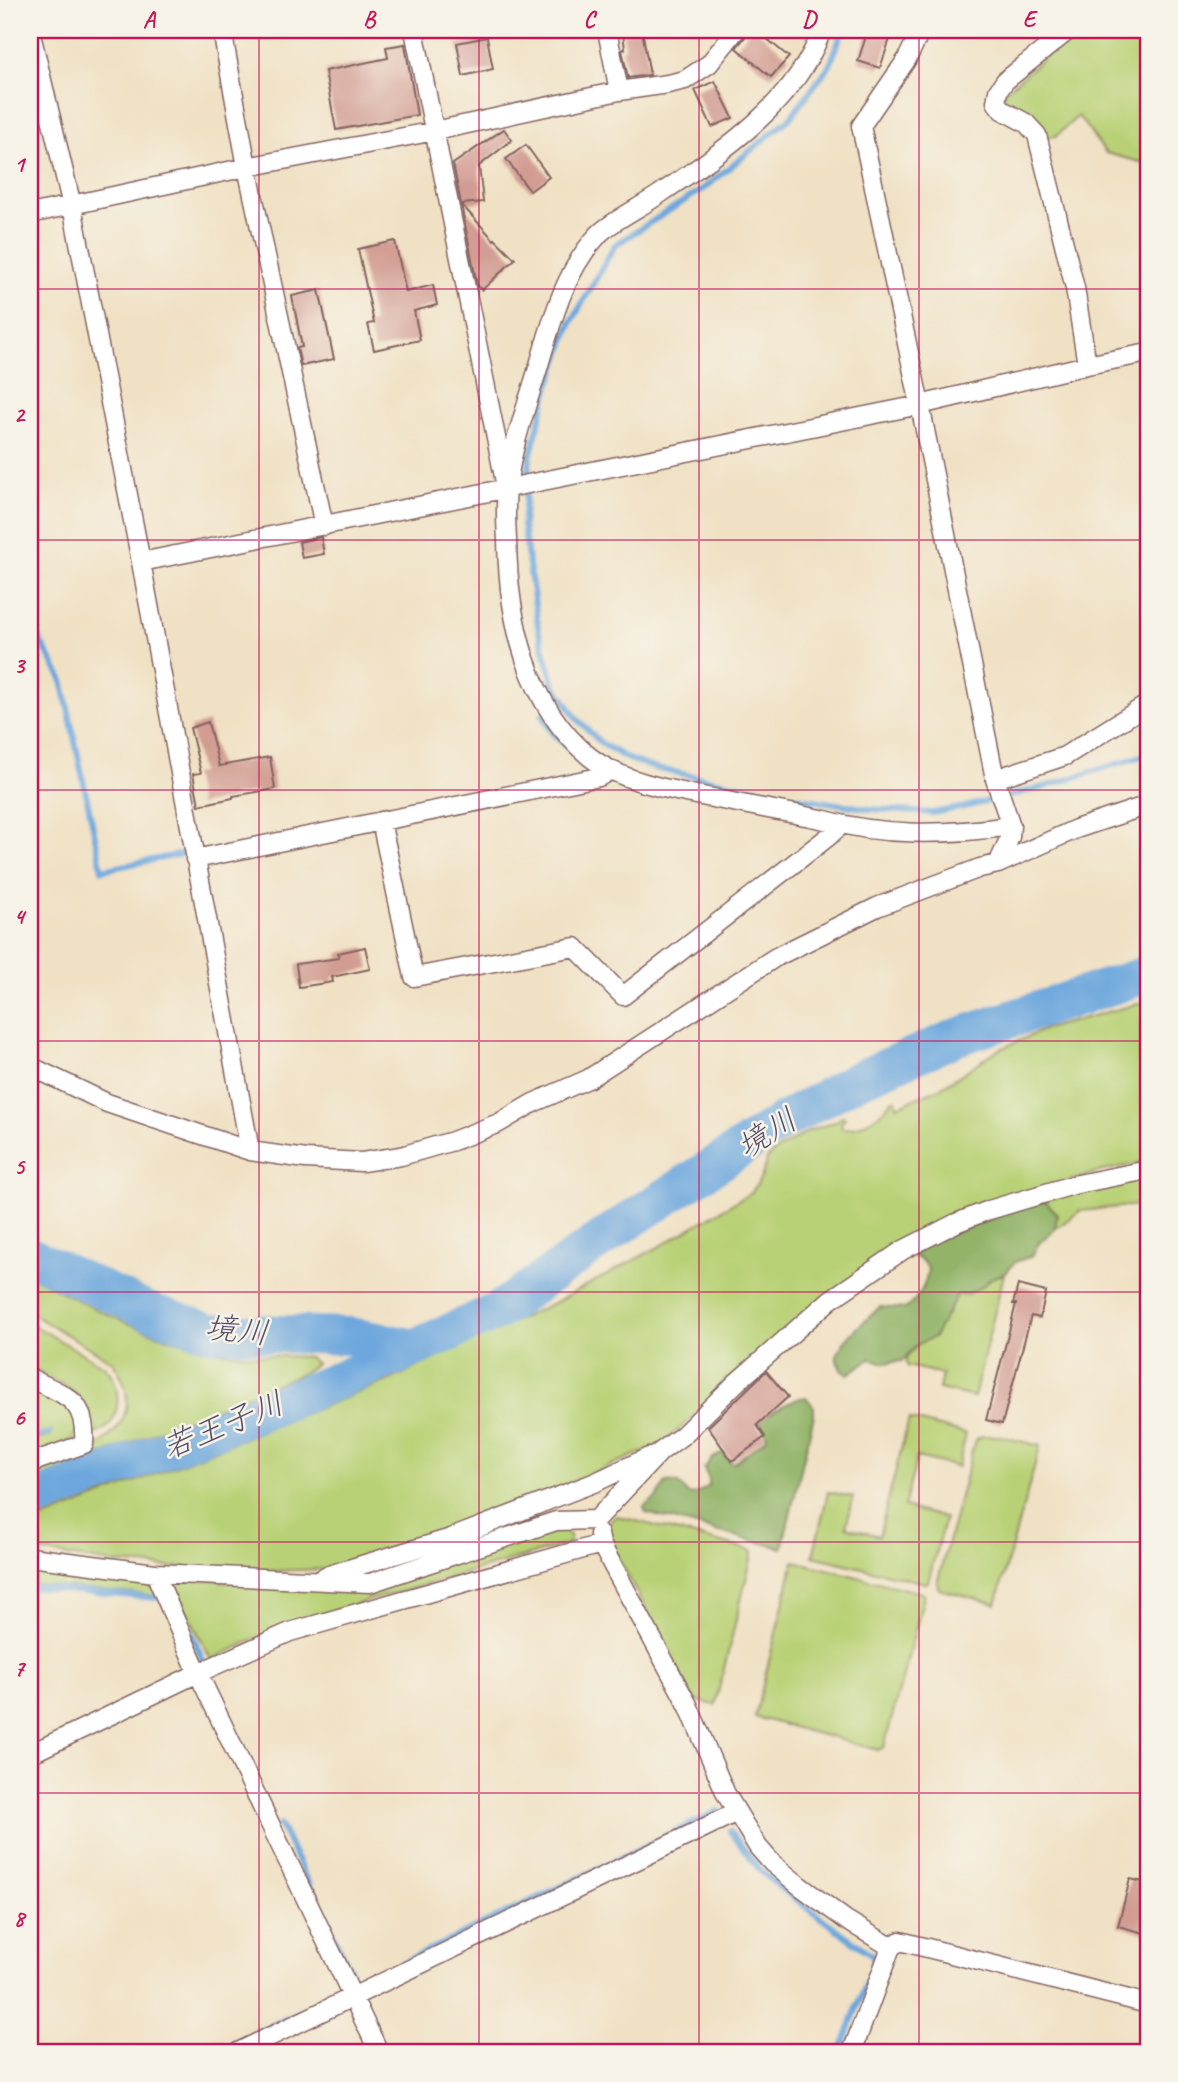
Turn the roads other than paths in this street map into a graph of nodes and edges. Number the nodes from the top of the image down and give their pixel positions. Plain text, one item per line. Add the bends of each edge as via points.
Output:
1 (30, 30) edge
2 (222, 30) edge
3 (414, 30) edge
4 (607, 30) edge
5 (736, 30) edge
6 (822, 30) edge
7 (921, 30) edge
8 (1069, 30) edge
9 (619, 91) junction
10 (435, 131) junction
11 (247, 166) junction
12 (72, 206) junction
13 (30, 214) edge
14 (1148, 353) edge
15 (1087, 365) junction
16 (920, 405) junction
17 (507, 488) junction
18 (324, 526) junction
19 (141, 562) junction
20 (1148, 704) edge
21 (609, 771) junction
22 (995, 779) junction
23 (1148, 805) edge
24 (382, 821) junction
25 (841, 825) junction
26 (1011, 826) junction
27 (195, 859) junction
28 (998, 864) junction
29 (30, 1066) edge
30 (250, 1151) junction
31 (1148, 1170) edge
32 (30, 1378) edge
33 (660, 1452) junction
34 (30, 1463) edge
35 (596, 1520) junction
36 (601, 1544) junction
37 (30, 1557) edge
38 (155, 1573) junction
39 (311, 1580) junction
40 (198, 1673) junction
41 (30, 1754) edge
42 (737, 1812) junction
43 (891, 1947) junction
44 (352, 1997) junction
45 (1148, 2004) edge
46 (238, 2052) edge
47 (379, 2052) edge
48 (852, 2052) edge

1 - 12 street
2 - 11 street
3 - 10 street
4 - 9 street
5 - 9 street via 709,64 685,80
6 - 17 street via 795,79 739,138 601,232 582,255 554,316
7 - 16 street via 861,126
8 - 15 street via 1005,81 996,102 1037,135 1075,288
9 - 10 street
10 - 11 street
10 - 17 street
11 - 12 street
11 - 18 street
12 - 13 street
12 - 19 street
14 - 15 street
15 - 16 street
16 - 17 street
16 - 22 street
17 - 18 street
17 - 21 street via 507,576 525,659 565,732
18 - 19 street
19 - 27 street
20 - 22 street via 1065,756
21 - 24 street via 600,777
21 - 25 street via 671,790
22 - 26 street
23 - 28 street via 1076,829
24 - 25 street via 414,977 575,947 623,996
24 - 27 street
25 - 26 street via 916,834
26 - 28 street
27 - 30 street
28 - 30 street via 877,907 776,957 588,1079 453,1141 362,1162
29 - 30 street via 107,1103
31 - 33 street via 1073,1185 989,1210 903,1250 830,1300
32 - 34 street via 70,1399 81,1411 85,1426 84,1444
33 - 35 street
33 - 39 street via 451,1538
35 - 36 street
35 - 39 street via 556,1521 370,1583
36 - 40 street via 290,1632
36 - 42 street via 688,1705
37 - 38 street
38 - 39 street
38 - 40 street
40 - 41 street
40 - 44 street
42 - 43 street via 772,1863 846,1920
42 - 44 street
43 - 45 street via 900,1941
43 - 48 street
44 - 46 street
44 - 47 street

